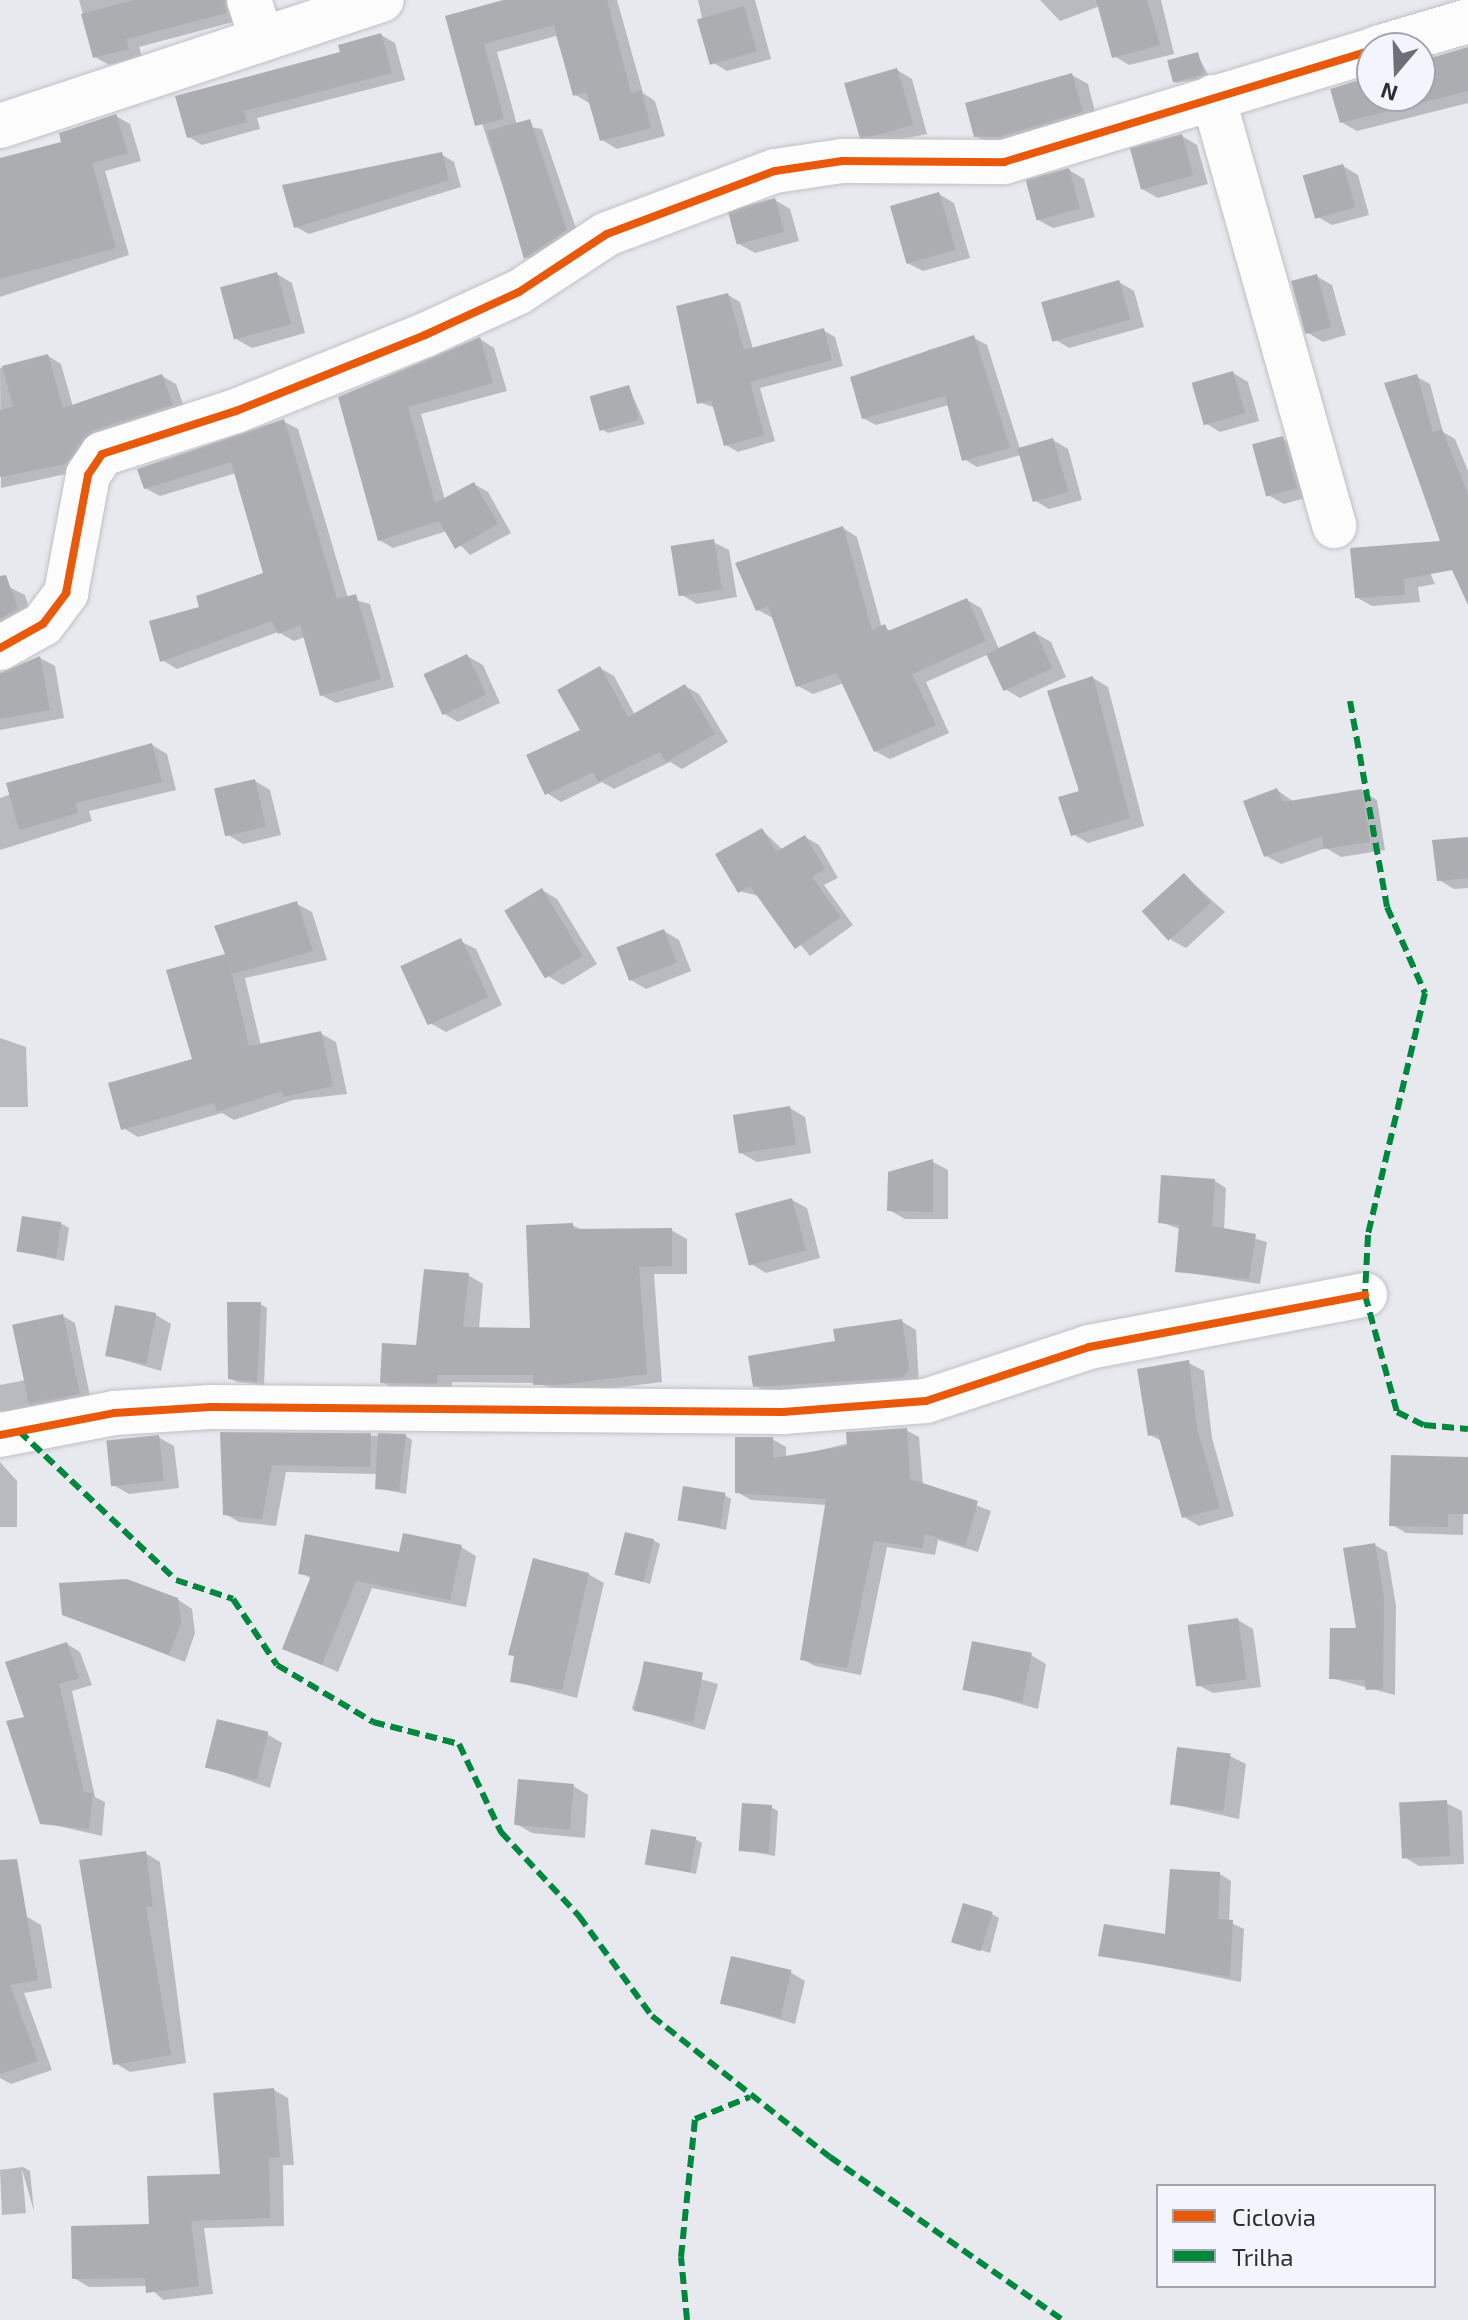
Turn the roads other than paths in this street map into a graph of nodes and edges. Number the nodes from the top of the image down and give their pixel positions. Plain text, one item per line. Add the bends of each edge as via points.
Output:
1 (382, 0) edge
2 (255, 19) edge
3 (1468, 21) edge
4 (1431, 32) edge
5 (1356, 55) edge
6 (1213, 97) junction
7 (0, 126) edge
8 (1334, 526) dead end
9 (0, 648) edge
10 (1365, 1295) dead end
11 (0, 1435) edge

1 - 2 street
2 - 7 street
3 - 4 street
5 - 6 street
6 - 8 street
6 - 9 street via 1004,162 842,161 775,171 607,234 519,292 425,335 236,411 102,454 88,475 66,593 43,624
10 - 11 street via 1089,1347 1004,1381 926,1401 783,1412 211,1407 114,1413

